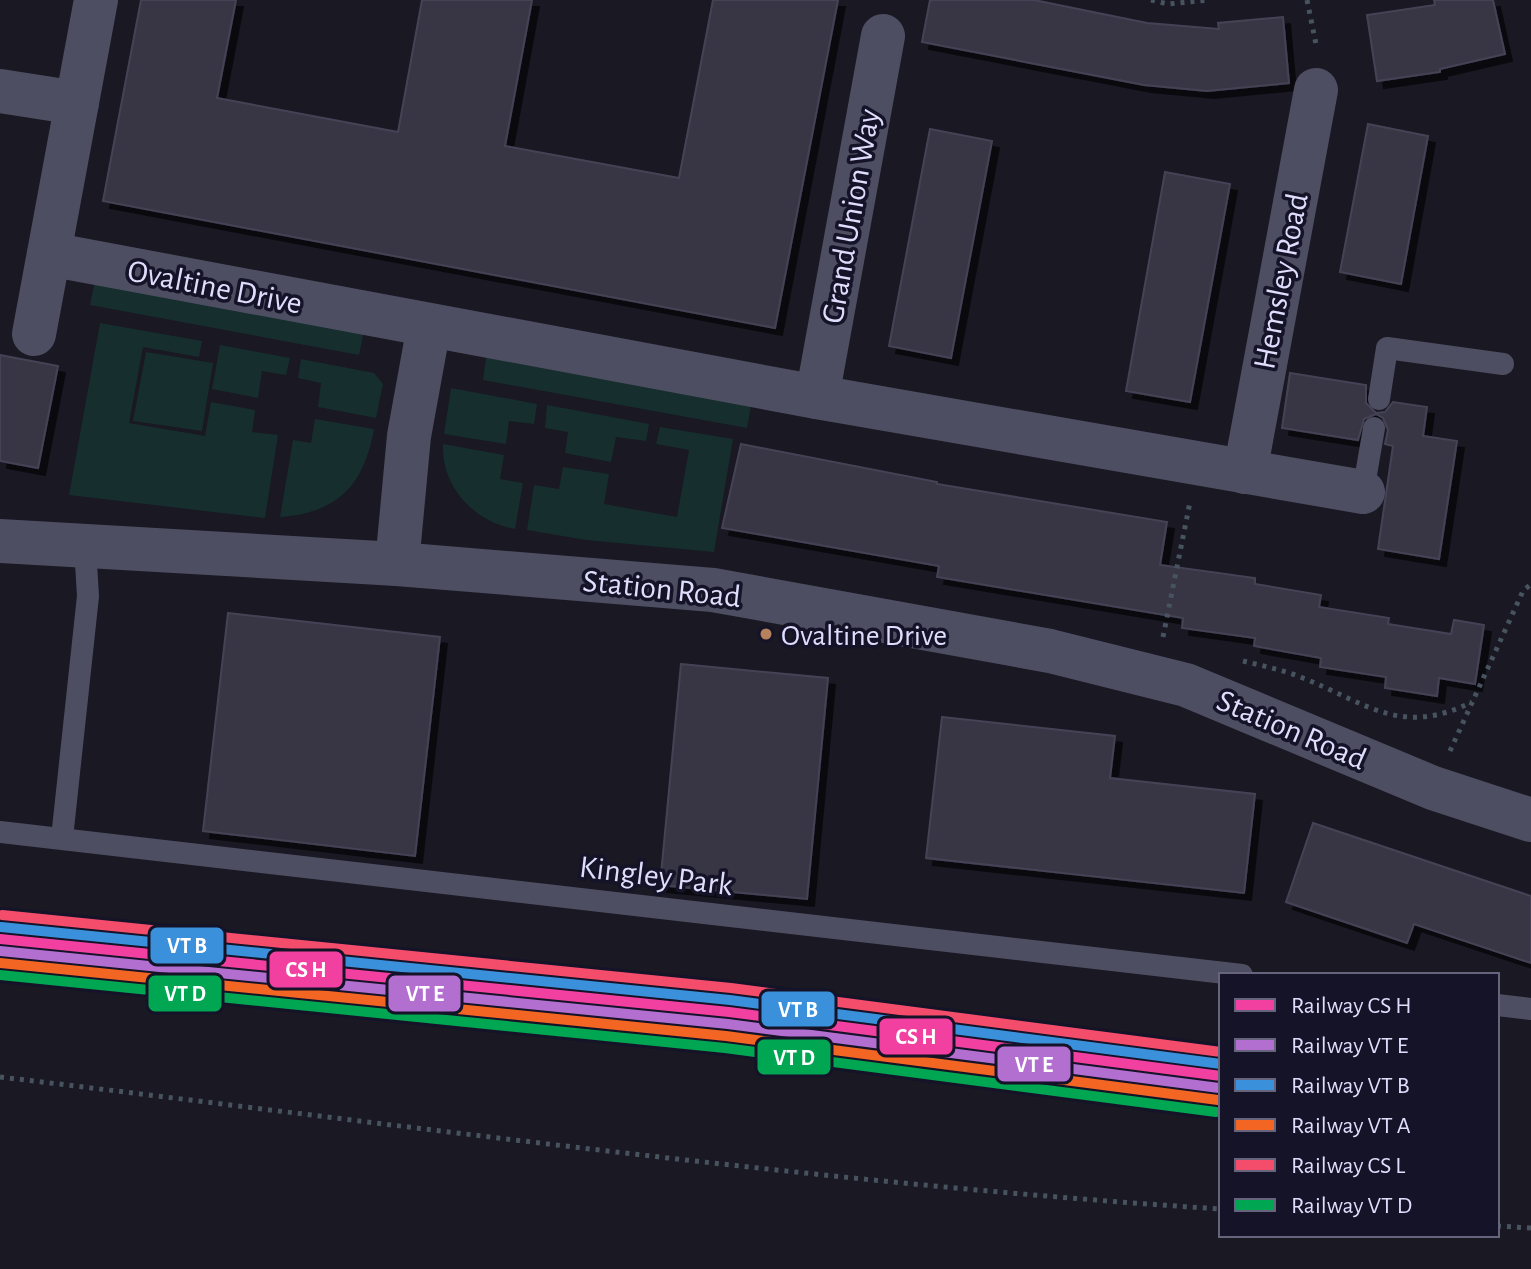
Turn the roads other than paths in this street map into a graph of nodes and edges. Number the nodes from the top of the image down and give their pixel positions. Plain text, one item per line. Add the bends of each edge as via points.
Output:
1 (96, 0) edge
2 (883, 36) dead end
3 (1316, 90) road end
4 (0, 91) edge
5 (77, 103) junction
6 (49, 254) junction
7 (429, 326) junction
8 (34, 334) dead end
9 (1503, 364) dead end
10 (817, 397) junction
11 (1379, 399) dead end
12 (1374, 428) dead end
13 (1245, 472) junction
14 (1363, 492) joint
15 (0, 541) edge
16 (85, 547) junction
17 (397, 564) junction
18 (1531, 820) edge
19 (0, 832) edge
20 (62, 838) junction
21 (1225, 973) edge
22 (1499, 1005) edge
23 (1531, 1009) edge

1 - 5 street
2 - 10 street, Grand Union Way
3 - 13 street, Hemsley Road
4 - 5 street
5 - 6 street
6 - 7 street, Ovaltine Drive
6 - 8 street
7 - 10 street, Ovaltine Drive
7 - 17 street via 409,436
9 - 11 lane via 1387,348
10 - 13 street, Ovaltine Drive
12 - 14 lane
13 - 14 street, Ovaltine Drive
15 - 16 street, Station Road
16 - 17 street, Station Road
16 - 20 lane via 88,596
17 - 18 street, Station Road via 713,590 1050,651 1186,685 1433,788
19 - 20 lane, Kingley Park
20 - 21 lane, Kingley Park
22 - 23 lane

